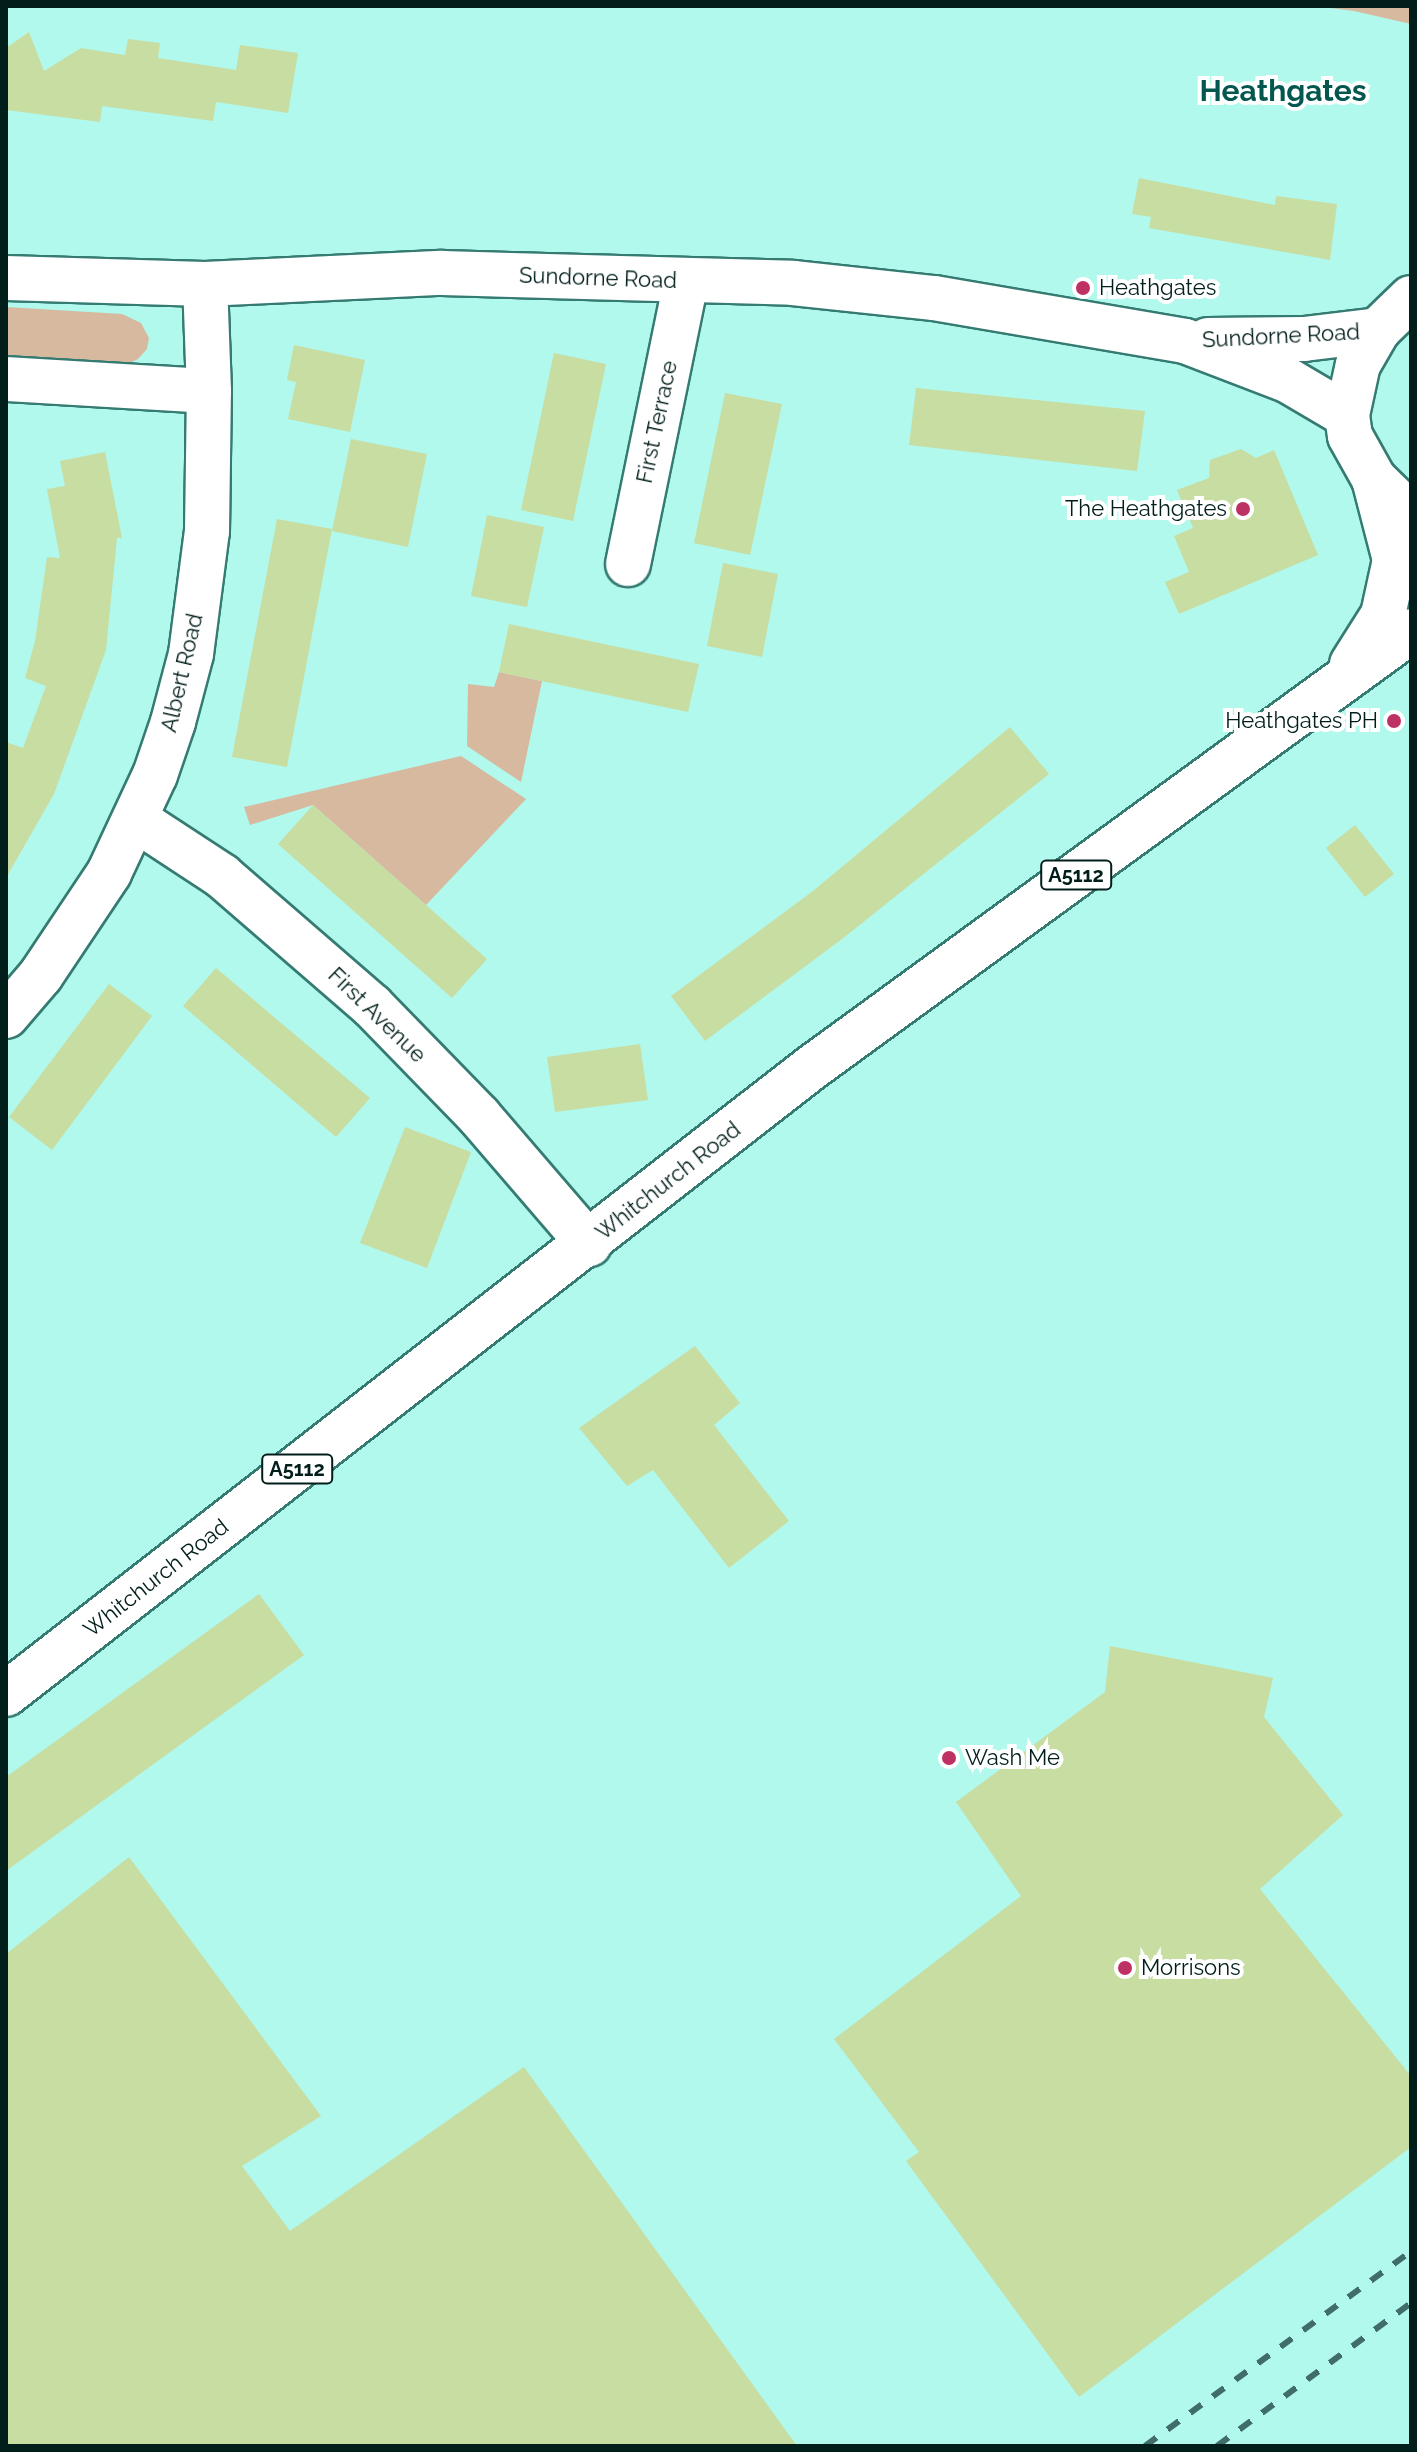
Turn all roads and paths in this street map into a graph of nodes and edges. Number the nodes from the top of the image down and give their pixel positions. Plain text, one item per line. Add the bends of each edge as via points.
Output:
1 (6, 278) edge
2 (686, 281) junction
3 (205, 284) junction
4 (1411, 298) edge
5 (1378, 330) junction
6 (1185, 341) junction
7 (6, 379) edge
8 (209, 391) junction
9 (1347, 415) junction
10 (1374, 479) junction
11 (1411, 515) edge
12 (628, 564) dead end
13 (1411, 631) edge
14 (1341, 681) junction
15 (135, 819) junction
16 (6, 1016) edge
17 (589, 1244) junction
18 (6, 1694) edge

1 - 3 main road, Sundorne Road
2 - 3 main road, Sundorne Road via 442,273
2 - 6 main road, Sundorne Road via 793,283 934,298
2 - 12 main road, First Terrace
3 - 8 main road, Albert Road
4 - 5 main road
5 - 6 main road, Sundorne Road via 1304,339
5 - 9 main road via 1358,364
6 - 9 main road, Sundorne Road via 1289,381
7 - 8 main road
8 - 15 main road, Albert Road via 207,531 191,654 155,775
9 - 10 main road, A5112 via 1350,436
10 - 11 main road, A5112
10 - 14 main road, Whitchurch Road / A5112 via 1395,560 1383,615
13 - 14 main road, Whitchurch Road / A5112
14 - 17 main road, Whitchurch Road / A5112 via 811,1068
15 - 16 main road, Albert Road via 78,923
15 - 17 main road, First Avenue via 222,876 372,1006 479,1116
17 - 18 main road, Whitchurch Road / A5112

